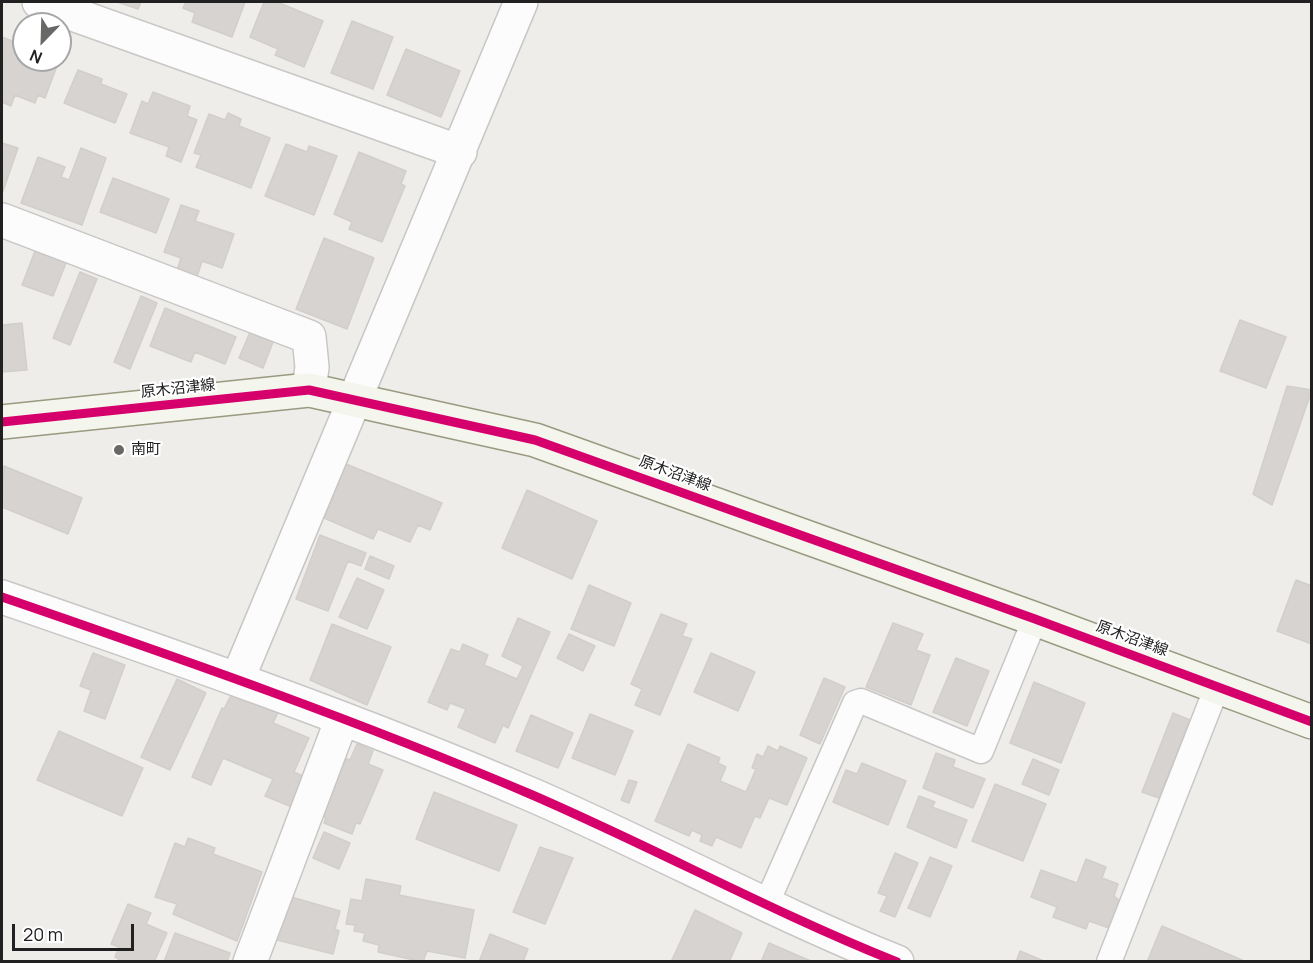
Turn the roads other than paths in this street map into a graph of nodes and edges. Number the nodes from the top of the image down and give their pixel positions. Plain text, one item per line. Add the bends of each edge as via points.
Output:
1 (39, 2) edge
2 (521, 2) edge
3 (460, 152) junction
4 (2, 220) edge
5 (309, 390) junction
6 (354, 399) junction
7 (2, 422) edge
8 (2, 597) edge
9 (1035, 619) junction
10 (238, 678) junction
11 (1217, 687) junction
12 (342, 719) junction
13 (1311, 722) edge
14 (766, 904) junction
15 (893, 961) edge
16 (250, 962) edge
17 (1109, 962) edge

1 - 3 street
2 - 3 street
3 - 6 street
4 - 5 street via 309,338
5 - 6 main road, 原木沼津線
5 - 7 main road, 原木沼津線
6 - 9 main road, 原木沼津線 via 535,440
6 - 10 street
8 - 10 street
9 - 11 main road, 原木沼津線
9 - 14 lane via 981,750 861,701 855,703
10 - 12 street
11 - 13 main road, 原木沼津線
11 - 17 lane
12 - 14 street via 529,794
12 - 16 street
14 - 15 street

